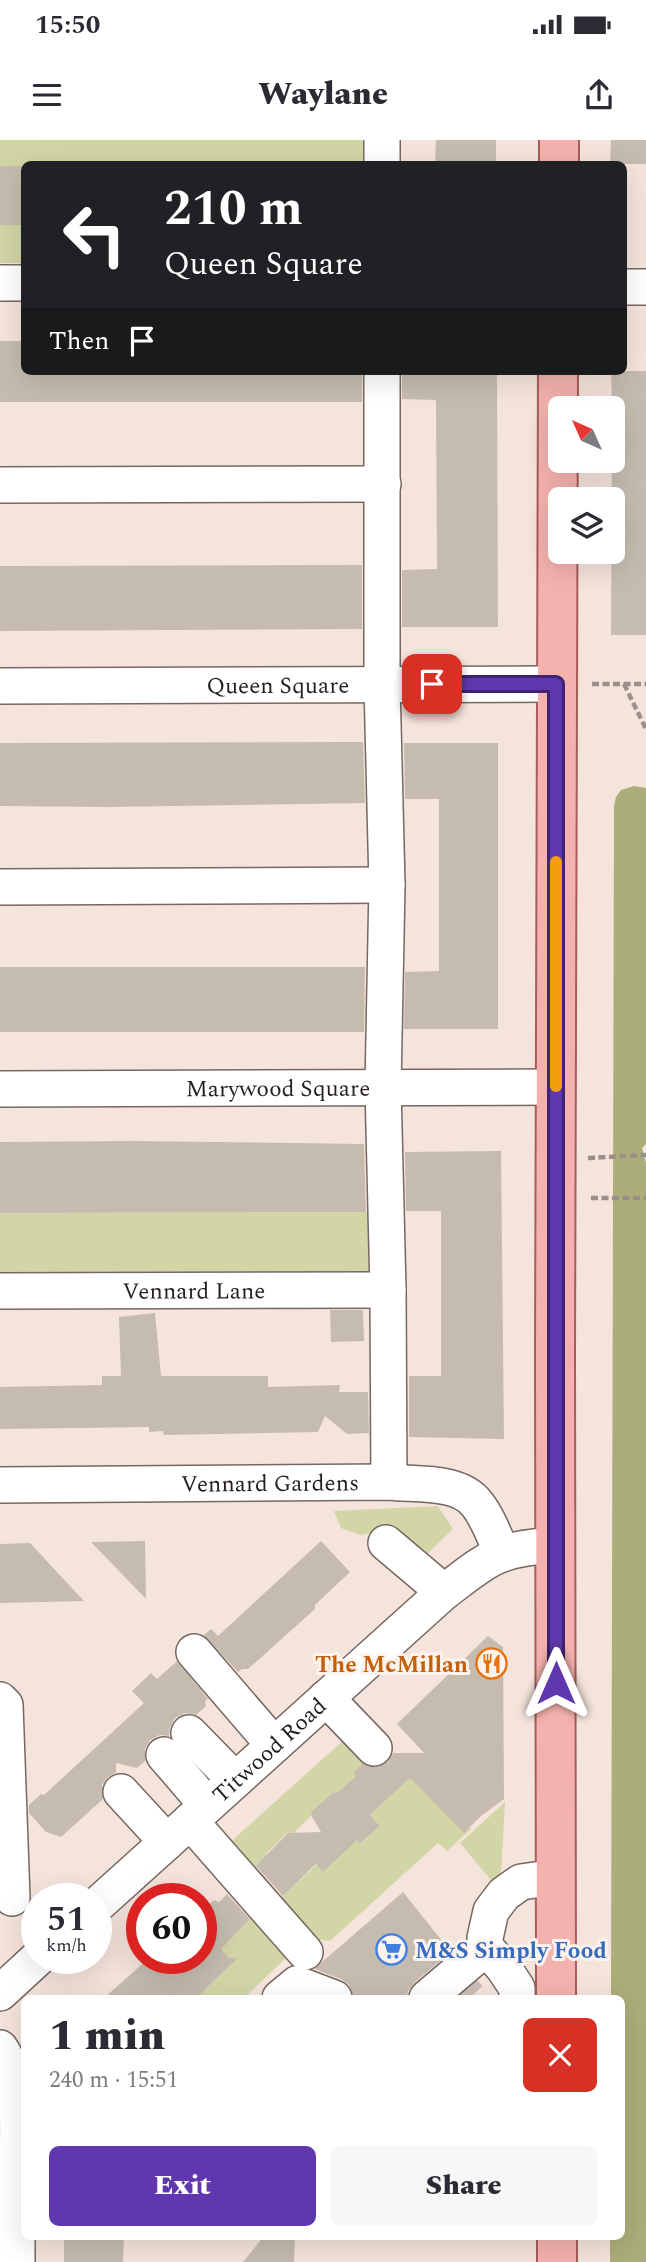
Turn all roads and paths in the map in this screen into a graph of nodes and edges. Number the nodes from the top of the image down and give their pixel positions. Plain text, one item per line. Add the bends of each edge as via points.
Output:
1 (382, 140) edge
2 (559, 140) edge
3 (382, 161) edge
4 (559, 161) edge
5 (0, 283) edge
6 (21, 283) edge
7 (627, 287) edge
8 (646, 287) edge
9 (382, 375) edge
10 (558, 375) edge
11 (383, 484) junction
12 (0, 485) edge
13 (382, 684) junction
14 (556, 684) junction
15 (646, 684) edge
16 (0, 686) edge
17 (646, 729) edge
18 (387, 885) junction
19 (0, 887) edge
20 (383, 1087) junction
21 (556, 1087) junction
22 (0, 1090) edge
23 (646, 1155) edge
24 (556, 1160) junction
25 (582, 1198) dead end
26 (646, 1198) edge
27 (388, 1290) junction
28 (0, 1291) edge
29 (389, 1482) junction
30 (0, 1485) edge
31 (386, 1543) dead end
32 (555, 1545) junction
33 (502, 1554) junction
34 (444, 1592) junction
35 (194, 1652) dead end
36 (326, 1698) junction
37 (0, 1700) edge
38 (274, 1745) junction
39 (374, 1748) dead end
40 (235, 1780) junction
41 (121, 1792) dead end
42 (188, 1823) junction
43 (556, 1877) junction
44 (112, 1892) edge
45 (16, 1903) edge
46 (486, 1948) junction
47 (305, 1952) dead end
48 (21, 1974) edge
49 (443, 1991) edge
50 (0, 1993) edge
51 (283, 1995) edge
52 (326, 1995) edge
53 (517, 1995) edge
54 (556, 1995) edge
55 (0, 2048) edge
56 (557, 2240) edge
57 (17, 2262) edge
58 (557, 2262) edge

1 - 3 street
2 - 4 main road
5 - 6 street
7 - 8 street
9 - 11 street
10 - 14 main road
11 - 12 street
11 - 13 street
13 - 14 street, Queen Square
13 - 16 street, Queen Square
13 - 18 street
14 - 21 main road
15 - 17 path via 624,684
18 - 19 street
18 - 20 street
20 - 21 street, Marywood Square
20 - 22 street, Marywood Square
20 - 27 street
21 - 24 main road
23 - 24 path
24 - 32 main road
25 - 26 path
27 - 28 street, Vennard Lane
27 - 29 street
29 - 30 street, Vennard Gardens
29 - 33 street, Vennard Gardens via 464,1493 477,1503
31 - 34 street
32 - 33 street, Titwood Road
32 - 43 main road
33 - 34 street, Titwood Road
34 - 36 street, Titwood Road
35 - 38 street
36 - 38 street, Titwood Road
36 - 39 street
37 - 45 street via 5,1704
38 - 40 street, Titwood Road
40 - 42 street, Titwood Road
40 - 42 street via 177,1744
41 - 42 street
42 - 44 street, Titwood Road
42 - 47 street
43 - 46 street via 521,1882 504,1894 491,1911
43 - 54 main road
46 - 49 street
46 - 53 street via 517,1988
48 - 50 street
51 - 52 street via 297,1984
55 - 57 street via 13,2078 17,2109
56 - 58 main road

